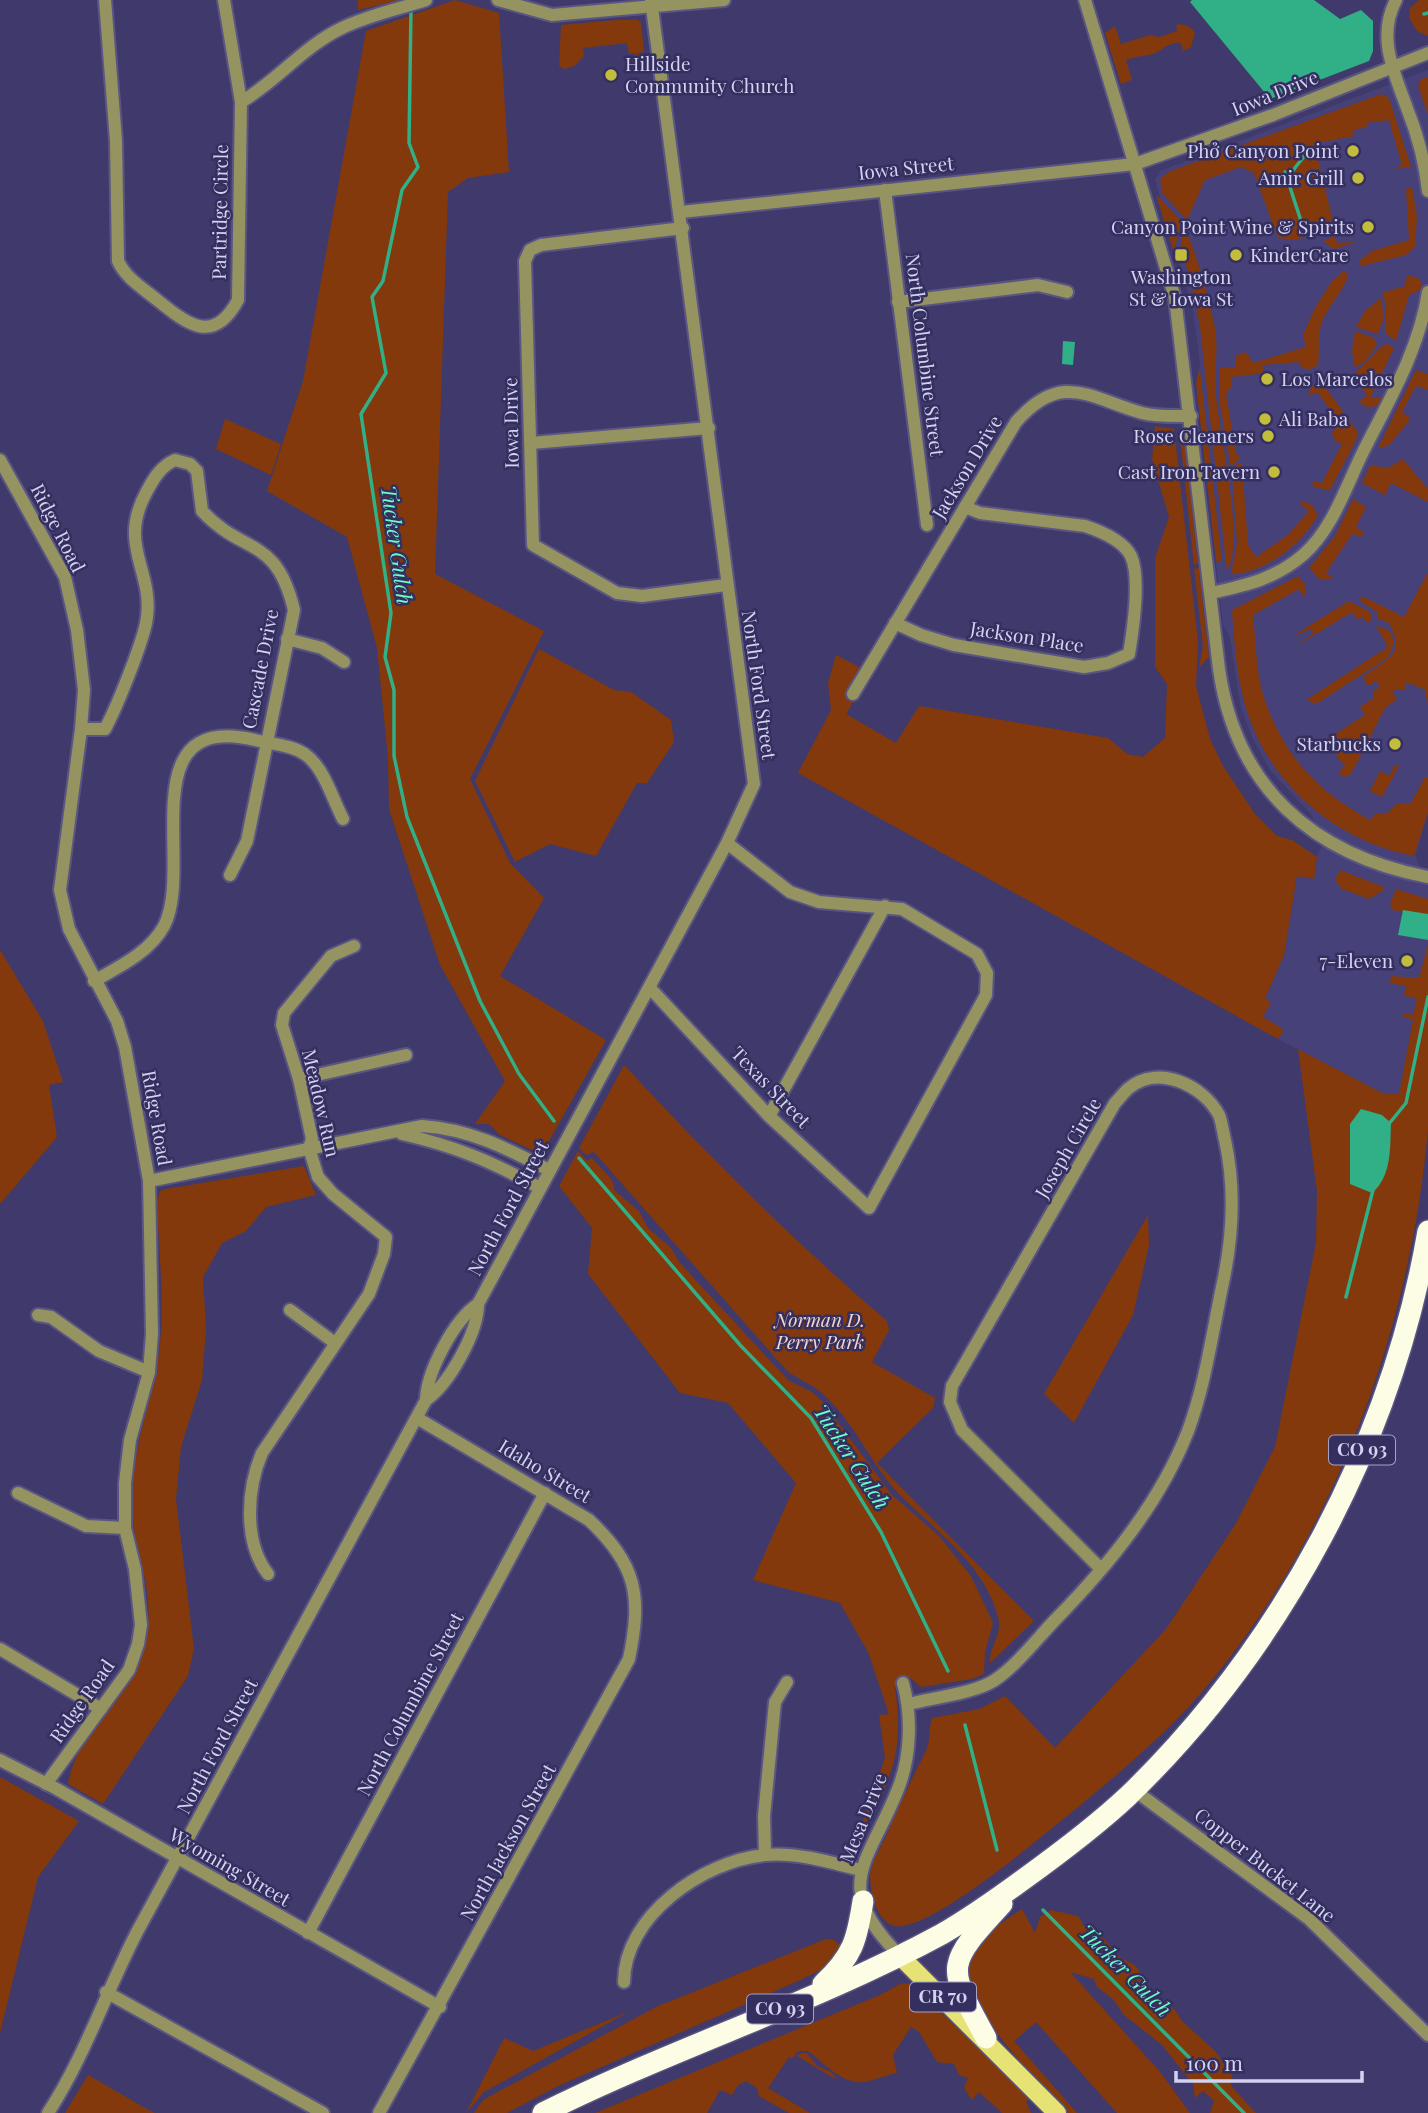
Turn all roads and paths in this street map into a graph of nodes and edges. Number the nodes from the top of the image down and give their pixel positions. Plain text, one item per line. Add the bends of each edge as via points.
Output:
1 (105, 0) edge
2 (224, 0) edge
3 (426, 0) edge
4 (498, 0) edge
5 (724, 0) edge
6 (1085, 0) edge
7 (1395, 0) edge
8 (651, 4) edge
9 (1428, 53) edge
10 (1391, 66) junction
11 (241, 103) junction
12 (1135, 164) junction
13 (884, 190) junction
14 (1428, 191) edge
15 (681, 212) junction
16 (683, 228) junction
17 (1067, 292) dead end
18 (1428, 292) edge
19 (898, 302) junction
20 (1191, 416) junction
21 (709, 428) junction
22 (531, 443) junction
23 (0, 460) edge
24 (965, 507) junction
25 (927, 525) dead end
26 (726, 585) junction
27 (1212, 593) junction
28 (895, 623) junction
29 (287, 639) junction
30 (344, 662) dead end
31 (853, 694) dead end
32 (81, 729) junction
33 (265, 743) junction
34 (343, 820) dead end
35 (727, 843) junction
36 (230, 875) dead end
37 (1428, 877) edge
38 (885, 906) junction
39 (354, 946) dead end
40 (94, 981) junction
41 (650, 988) junction
42 (406, 1055) dead end
43 (299, 1079) junction
44 (769, 1116) junction
45 (399, 1133) junction
46 (309, 1148) junction
47 (549, 1170) junction
48 (149, 1181) junction
49 (540, 1188) junction
50 (1428, 1231) edge
51 (290, 1310) dead end
52 (38, 1315) dead end
53 (335, 1343) junction
54 (149, 1371) junction
55 (417, 1418) junction
56 (18, 1493) dead end
57 (545, 1493) junction
58 (125, 1528) junction
59 (1101, 1569) junction
60 (268, 1574) dead end
61 (633, 1579) joint
62 (0, 1649) edge
63 (787, 1682) dead end
64 (903, 1683) dead end
65 (909, 1704) junction
66 (101, 1709) junction
67 (0, 1760) edge
68 (46, 1784) junction
69 (1134, 1790) junction
70 (765, 1855) junction
71 (177, 1859) junction
72 (860, 1870) junction
73 (1030, 1875) junction
74 (863, 1901) junction
75 (308, 1933) junction
76 (900, 1956) junction
77 (624, 1982) dead end
78 (106, 1992) junction
79 (811, 1996) junction
80 (440, 2007) junction
81 (1428, 2035) edge
82 (986, 2038) junction
83 (1049, 2110) edge
84 (48, 2113) edge
85 (323, 2113) edge
86 (379, 2113) edge
87 (543, 2113) edge

1 - 11 street, Partridge Circle via 116,141 118,261 124,274 186,324 205,328 229,317 238,300
2 - 11 street, Partridge Circle
3 - 11 street via 342,28
4 - 8 street via 552,15
5 - 8 street
6 - 12 street
7 - 10 street via 1387,16
8 - 15 street, North Ford Street
9 - 10 street, Iowa Drive
10 - 12 street, Iowa Drive via 1273,116
10 - 14 street via 1409,111
12 - 13 street, Iowa Street
12 - 20 street via 1175,298
13 - 15 street, Iowa Street
13 - 19 street, North Columbine Street
15 - 16 street, North Ford Street
16 - 21 street, North Ford Street
16 - 22 street, Iowa Drive via 530,250 525,261
17 - 19 street via 1038,285
18 - 27 street via 1409,360 1316,541 1278,575
19 - 25 street, North Columbine Street
20 - 24 street, Jackson Drive via 1143,414 1102,397 1072,391 1043,399 1016,422
20 - 27 street
21 - 22 street
21 - 26 street, North Ford Street
22 - 26 street, Iowa Drive via 526,528 533,545 617,593 642,596
23 - 32 street, Ridge Road via 65,577 78,630 84,690
24 - 28 street, Jackson Drive
24 - 28 street, Jackson Place via 980,513 1085,526 1119,543 1131,556 1136,603 1129,654 1084,667 954,645
26 - 35 street, North Ford Street via 754,784
27 - 37 street via 1225,705 1238,741 1264,784 1294,817 1327,843 1374,865
28 - 31 street, Jackson Drive
29 - 30 street via 322,648
29 - 32 street, Cascade Drive via 293,610 280,569 202,511 200,482 190,464 168,463 142,500 134,530 148,620 105,729
29 - 33 street, Cascade Drive
32 - 40 street, Ridge Road via 60,890 69,929
33 - 34 street via 307,755
33 - 36 street, Cascade Drive via 247,841
33 - 40 street via 234,735 216,737 187,754 174,785 172,907 149,946
35 - 38 street via 790,892 819,902
35 - 41 street, North Ford Street
38 - 44 street
38 - 44 street, Texas Street via 902,909 977,954 988,973 986,995 869,1208
39 - 43 street, Meadow Run via 331,956 284,1013 282,1025
40 - 48 street, Ridge Road via 117,1021 125,1048
41 - 44 street, Texas Street
41 - 47 street, North Ford Street
42 - 43 street
43 - 46 street, Meadow Run via 312,1139
45 - 46 street
45 - 47 street via 422,1126 451,1128 477,1135
45 - 49 street via 448,1144
46 - 48 street
46 - 53 street, Meadow Run via 318,1177 386,1237 369,1294
47 - 49 street, North Ford Street
48 - 54 street, Ridge Road
49 - 55 street, North Ford Street via 478,1304 464,1313 427,1381 426,1400
50 - 69 highway, CO 93 via 1387,1385 1350,1477 1305,1566 1231,1678
51 - 53 street
52 - 54 street via 51,1317 99,1350
53 - 60 street, Meadow Run via 262,1453 250,1486 254,1546
54 - 58 street, Ridge Road via 130,1440
55 - 57 street, Idaho Street
55 - 71 street, North Ford Street
56 - 58 street via 86,1526
57 - 61 street, Idaho Street via 607,1536
57 - 75 street, North Columbine Street
58 - 66 street, Ridge Road via 141,1625 129,1670
59 - 59 street, Joseph Circle via 1163,1482 1187,1432 1229,1258 1233,1204 1219,1115 1200,1093 1174,1078 1151,1078 1130,1086 1115,1103 952,1386 950,1402 962,1430
59 - 65 street, Joseph Circle via 994,1681
61 - 80 street, North Jackson Street via 636,1607 629,1659
62 - 66 street
63 - 70 street via 775,1702 764,1816
64 - 65 street, Mesa Drive
65 - 72 street, Mesa Drive via 910,1731 900,1786
66 - 68 street, Ridge Road
67 - 68 street, Wyoming Street
68 - 71 street, Wyoming Street
69 - 73 highway, CO 93
69 - 81 street, Copper Bucket Lane via 1309,1919
70 - 72 street via 802,1857
70 - 77 street via 712,1871 664,1904 624,1963
71 - 75 street, Wyoming Street
71 - 78 street, North Ford Street
72 - 74 street, Mesa Drive
73 - 76 highway, CO 93
73 - 82 highway via 971,1938 958,1961 958,1984
74 - 76 street, Mesa Drive via 880,1936
74 - 79 highway via 849,1957
75 - 80 street, Wyoming Street
76 - 79 highway, CO 93
76 - 82 main road, CR 70
78 - 84 street, North Ford Street via 82,2056
78 - 85 street
79 - 87 highway, CO 93
80 - 86 street, North Jackson Street
82 - 83 main road, CR 70

